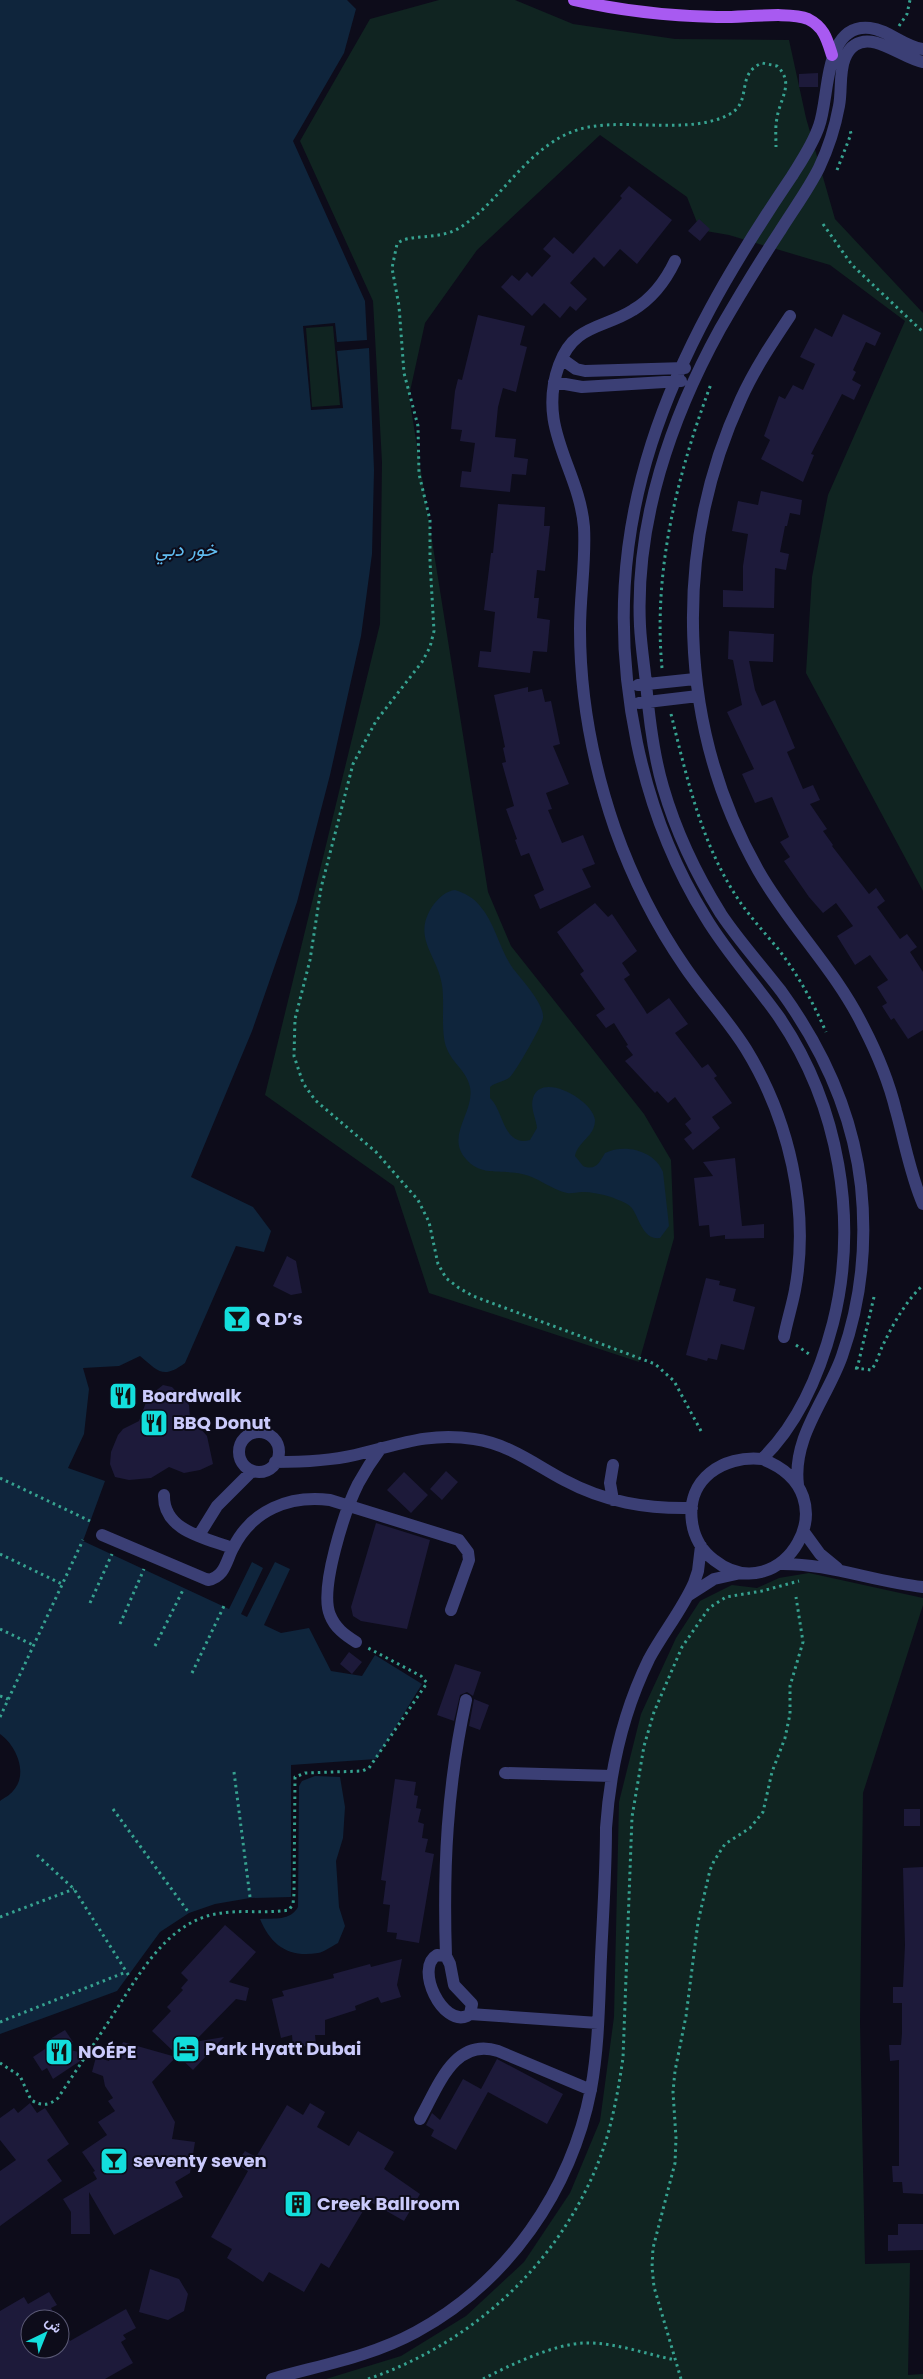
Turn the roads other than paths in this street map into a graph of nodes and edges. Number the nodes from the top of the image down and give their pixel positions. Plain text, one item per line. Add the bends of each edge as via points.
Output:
1 (574, 0) edge
2 (923, 49) edge
3 (832, 55) junction
4 (923, 62) edge
5 (675, 261) dead end
6 (790, 316) dead end
7 (562, 358) junction
8 (700, 367) junction
9 (680, 368) junction
10 (675, 381) junction
11 (693, 381) junction
12 (554, 382) junction
13 (695, 679) junction
14 (646, 684) junction
15 (629, 686) junction
16 (698, 696) junction
17 (648, 702) junction
18 (632, 704) junction
19 (803, 1023) junction
20 (788, 1032) junction
21 (923, 1204) edge
22 (784, 1337) dead end
23 (381, 1448) junction
24 (762, 1459) junction
25 (276, 1462) junction
26 (613, 1465) dead end
27 (252, 1471) junction
28 (798, 1485) junction
29 (164, 1496) dead end
30 (612, 1500) junction
31 (349, 1506) junction
32 (692, 1508) junction
33 (804, 1532) junction
34 (102, 1535) dead end
35 (199, 1535) junction
36 (701, 1546) junction
37 (232, 1548) junction
38 (779, 1564) junction
39 (841, 1570) junction
40 (744, 1572) junction
41 (923, 1587) edge
42 (689, 1595) junction
43 (451, 1610) dead end
44 (356, 1642) road end
45 (466, 1700) dead end
46 (505, 1773) dead end
47 (612, 1776) junction
48 (446, 1956) junction
49 (470, 2014) junction
50 (598, 2023) junction
51 (591, 2090) junction
52 (420, 2118) dead end
53 (272, 2379) edge

1 - 3 main road via 659,15 806,18 826,34
2 - 3 lane via 912,48 869,28 857,29 846,35
3 - 9 lane via 824,108 812,142 724,281
4 - 8 lane via 875,41 855,45 847,53 839,108 817,172 761,260
5 - 7 lane via 667,277 644,303 630,313 583,333
6 - 13 lane via 763,356 741,398 722,443 708,489 693,583
7 - 9 lane via 576,369 585,371
7 - 12 lane
8 - 9 lane
8 - 11 lane
9 - 10 lane
10 - 11 lane
10 - 12 lane via 582,387
10 - 15 lane via 650,446 631,524 624,624
11 - 14 lane via 659,474 648,523 640,622
12 - 22 lane via 556,436 580,502 584,528 580,630 582,681 600,781 628,862 658,923 685,967 745,1048 769,1092 786,1139 796,1188 800,1238 796,1288
13 - 14 lane
13 - 16 lane
14 - 15 lane
14 - 17 lane
15 - 18 lane
16 - 17 lane
16 - 21 lane via 709,750 737,828 782,909 838,984 882,1066 906,1157
17 - 18 lane
17 - 19 lane via 652,740 663,786 678,832 698,875 722,916
18 - 20 lane via 636,741 648,788 683,877 706,919
19 - 20 lane
19 - 28 lane via 841,1100 860,1184 863,1228 861,1271 854,1313 835,1372 800,1445 796,1472
20 - 24 lane via 815,1085 837,1158 843,1195 843,1262 827,1345 814,1380 790,1426
23 - 25 lane via 329,1460
23 - 30 lane via 428,1437 476,1439 522,1454 581,1489
23 - 31 lane via 368,1466
24 - 28 lane via 782,1469
24 - 32 lane via 735,1460 711,1472 695,1494
25 - 27 lane via 265,1471
25 - 27 lane via 276,1443 266,1434 252,1434 242,1442 239,1455
26 - 30 lane
27 - 35 lane via 217,1506
28 - 33 lane via 806,1508
29 - 35 lane via 166,1513 171,1520
30 - 32 lane via 645,1507
31 - 37 lane via 314,1498 280,1503 252,1521
31 - 43 lane via 452,1537 465,1545 468,1568
31 - 44 lane via 327,1584 326,1601 336,1626
32 - 36 lane via 695,1534
33 - 38 lane via 799,1545
33 - 39 lane via 820,1554
34 - 37 lane via 208,1580 220,1575
35 - 37 lane
36 - 40 lane via 719,1564
36 - 42 lane via 698,1571
38 - 39 lane
38 - 40 lane via 768,1570
39 - 41 lane
40 - 42 lane via 714,1579
42 - 47 lane via 664,1632 637,1687
45 - 48 lane via 446,1827
46 - 47 lane
47 - 50 lane via 606,1828
48 - 49 lane via 454,1985 472,2004
48 - 49 lane via 437,1955 430,1961 429,1976 434,1995 447,2012 456,2017
49 - 50 lane
50 - 51 lane
51 - 52 lane via 498,2052 477,2048 457,2058
51 - 53 lane via 572,2153 551,2199 494,2274 444,2315 386,2346 356,2358

